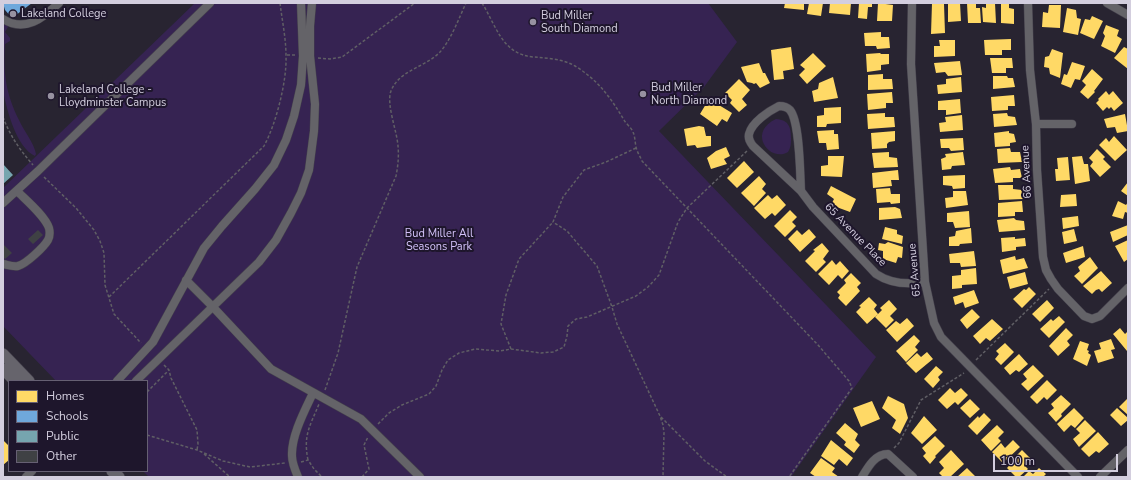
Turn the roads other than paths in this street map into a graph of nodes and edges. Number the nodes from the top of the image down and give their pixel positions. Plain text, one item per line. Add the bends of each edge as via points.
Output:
1 (59, 3) edge
2 (210, 3) edge
3 (301, 3) edge
4 (312, 3) edge
5 (912, 3) edge
6 (1028, 3) edge
7 (1106, 3) edge
8 (1128, 15) edge
9 (3, 19) edge
10 (1036, 124) junction
11 (1072, 124) dead end
12 (17, 191) junction
13 (801, 191) junction
14 (3, 203) edge
15 (3, 264) edge
16 (186, 280) junction
17 (925, 282) junction
18 (1128, 288) edge
19 (213, 307) junction
20 (3, 354) edge
21 (3, 369) edge
22 (14, 380) edge
23 (29, 380) edge
24 (119, 380) edge
25 (137, 380) edge
26 (314, 393) junction
27 (1128, 450) edge
28 (298, 477) edge
29 (420, 477) edge
30 (862, 477) edge
31 (913, 477) edge
32 (1078, 477) edge
33 (1100, 477) edge

1 - 9 street via 44,17 30,23 20,25
2 - 12 street
3 - 16 street via 301,85 286,140 274,165 204,248
4 - 19 street via 310,56 315,104 314,131 309,170 302,193 276,240 259,262
5 - 17 street, 65 Avenue via 911,64
6 - 10 street, 66 Avenue via 1030,70
7 - 8 street
10 - 11 street
10 - 18 street, 66 Avenue via 1037,170 1046,270 1074,307 1092,319 1100,316
12 - 14 street
12 - 15 street via 45,220 50,233 48,239 25,263 18,266
13 - 13 street, 65 Avenue Place via 796,123 790,109 779,106 767,112 754,126 749,134 749,140
13 - 17 street, 65 Avenue Place via 812,207 876,274 892,282
16 - 19 street
16 - 24 street via 153,342
17 - 32 street, 65 Avenue via 934,324 941,337
19 - 25 street
19 - 26 street via 270,368
20 - 23 main road
21 - 22 main road
26 - 28 street via 293,444 293,462
26 - 29 street via 361,419
27 - 33 street
30 - 31 street via 869,465 882,454 888,454

